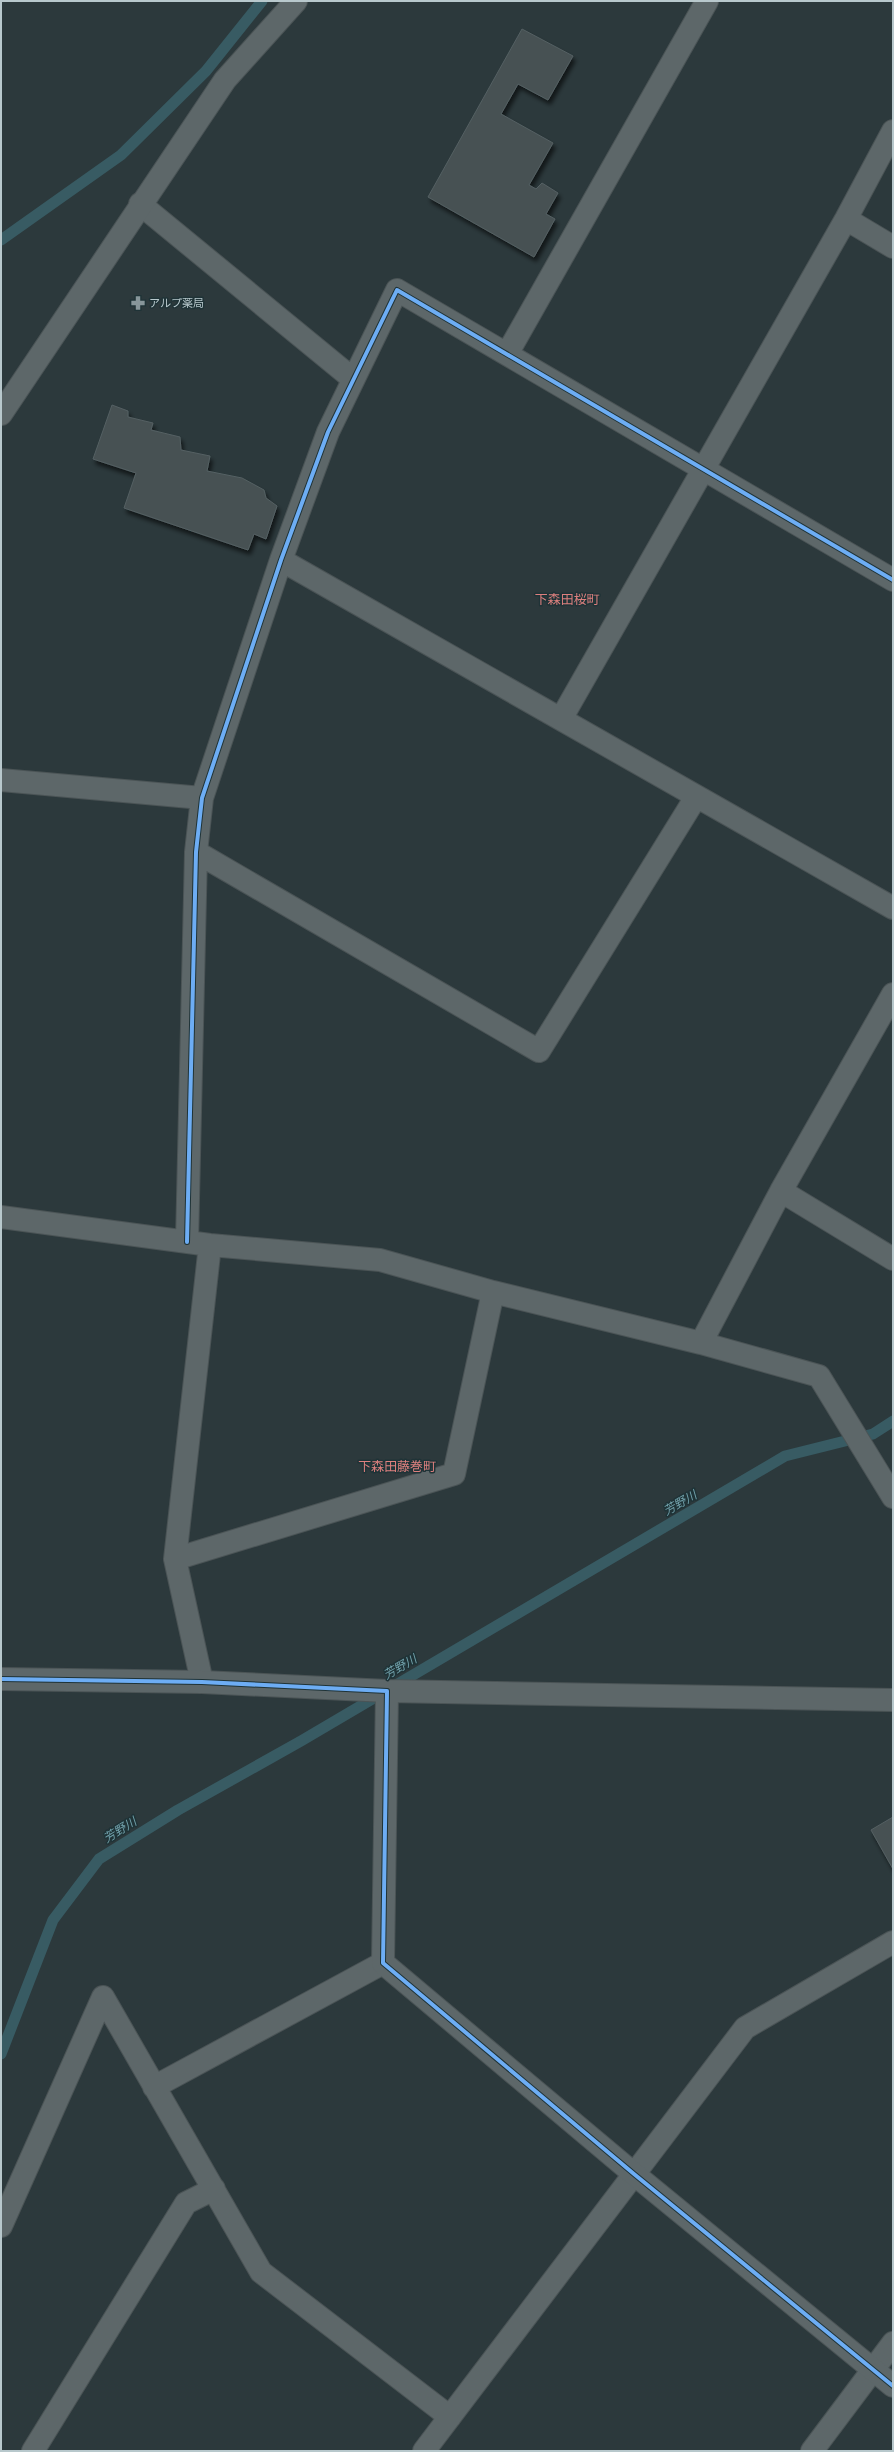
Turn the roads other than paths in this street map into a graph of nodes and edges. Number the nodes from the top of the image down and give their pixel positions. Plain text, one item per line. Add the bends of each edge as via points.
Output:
1 (296, 1) edge
2 (707, 1) edge
3 (893, 131) edge
4 (140, 204) junction
5 (846, 220) junction
6 (893, 247) edge
7 (507, 354) junction
8 (353, 379) junction
9 (1, 414) edge
10 (704, 470) junction
11 (281, 560) junction
12 (893, 580) edge
13 (561, 719) junction
14 (1, 780) edge
15 (696, 797) junction
16 (202, 798) junction
17 (196, 852) junction
18 (893, 908) edge
19 (893, 994) edge
20 (781, 1191) junction
21 (1, 1217) edge
22 (187, 1242) junction
23 (210, 1245) junction
24 (893, 1260) edge
25 (493, 1292) junction
26 (701, 1343) junction
27 (893, 1498) edge
28 (175, 1559) junction
29 (1, 1679) edge
30 (202, 1682) junction
31 (387, 1691) junction
32 (893, 1700) edge
33 (893, 1942) edge
34 (383, 1963) junction
35 (154, 2086) junction
36 (634, 2174) junction
37 (214, 2189) junction
38 (1, 2226) edge
39 (893, 2343) edge
40 (873, 2372) junction
41 (893, 2386) edge
42 (450, 2417) junction
43 (33, 2451) edge
44 (424, 2451) edge
45 (812, 2451) edge

1 - 4 street via 225,80
2 - 7 street
3 - 5 street
4 - 8 street
4 - 9 street
5 - 6 street
5 - 10 street
7 - 8 street via 397,290
7 - 10 street
8 - 11 street via 328,432
10 - 12 street
10 - 13 street
11 - 13 street
11 - 16 street
13 - 15 street
14 - 16 street
15 - 17 street via 539,1050
15 - 18 street
16 - 17 street
17 - 22 street
19 - 20 street
20 - 24 street
20 - 26 street
21 - 22 street
22 - 23 street
23 - 25 street via 380,1260
23 - 28 street
25 - 26 street
25 - 28 street via 454,1474
26 - 27 street via 819,1376
28 - 30 street
29 - 30 street
30 - 31 street
31 - 32 street
31 - 34 street
33 - 36 street via 745,2028
34 - 35 street
34 - 36 street
35 - 37 street
35 - 38 street via 103,1997
36 - 40 street
36 - 42 street
37 - 42 street via 261,2272
37 - 43 street via 186,2203
39 - 40 street
40 - 41 street
40 - 45 street
42 - 44 street

